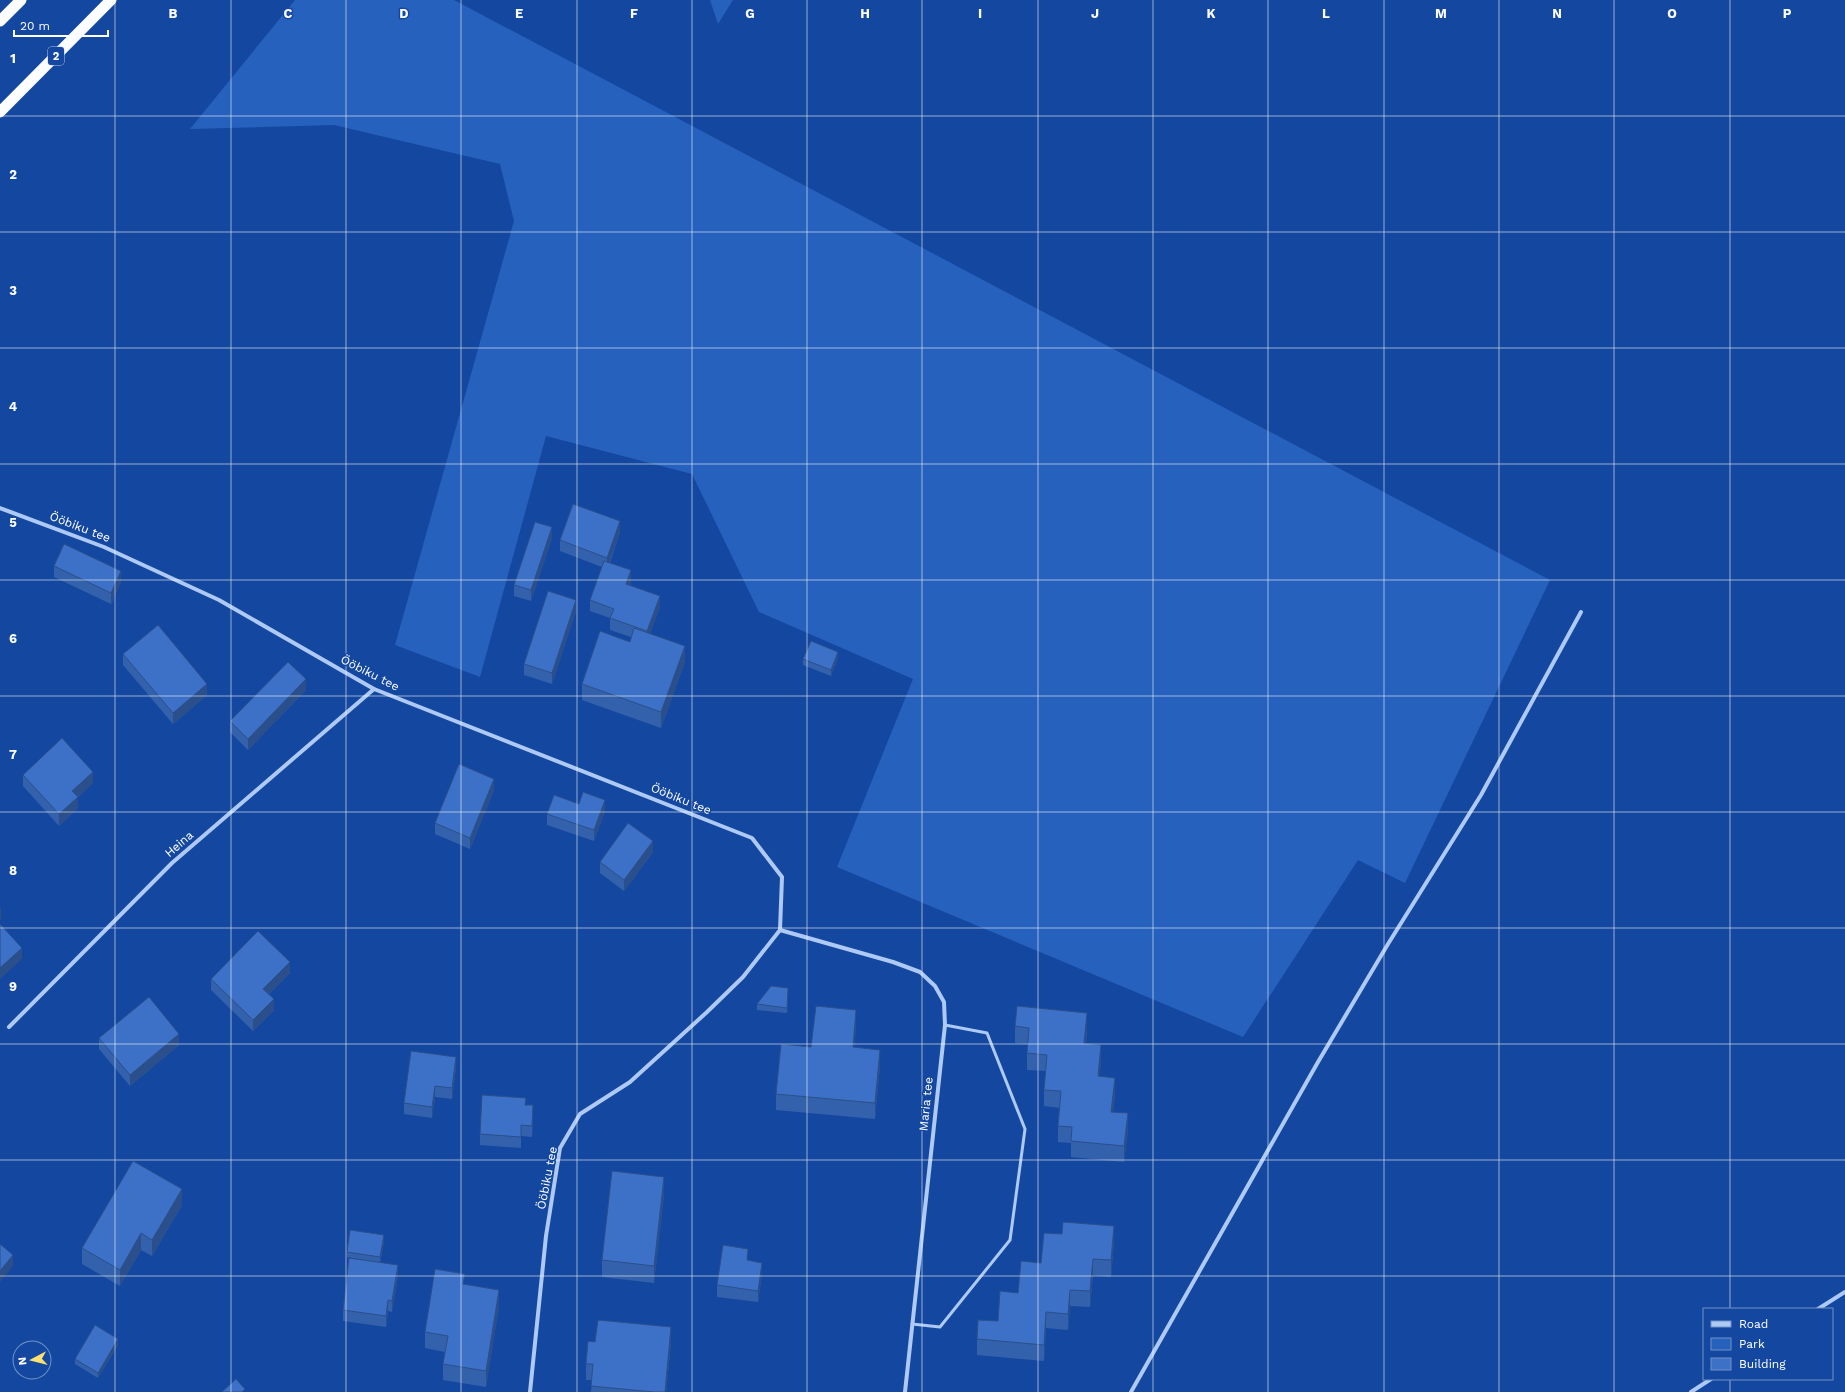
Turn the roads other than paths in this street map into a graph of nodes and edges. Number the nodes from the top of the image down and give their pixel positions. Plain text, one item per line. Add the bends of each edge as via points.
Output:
1 (21, 0) edge
2 (111, 0) edge
3 (0, 21) edge
4 (0, 112) edge
5 (0, 508) edge
6 (1581, 612) dead end
7 (374, 689) junction
8 (780, 930) junction
9 (945, 1025) junction
10 (9, 1027) dead end
11 (1845, 1292) edge
12 (1820, 1308) edge
13 (912, 1324) junction
14 (1709, 1380) edge
15 (530, 1392) edge
16 (905, 1392) edge
17 (1131, 1392) edge
18 (1691, 1392) edge

1 - 3 highway
2 - 4 highway, 2
5 - 7 street, Ööbiku tee via 104,547 219,600
6 - 17 street via 1481,795 1318,1062
7 - 8 street, Ööbiku tee via 752,838 782,877
7 - 10 street, Heina via 172,863
8 - 9 street, Maria tee via 920,972 935,986 944,1002
8 - 15 street, Ööbiku tee via 743,977 707,1012 630,1082 580,1114 560,1148 546,1236
9 - 13 street, Maria tee
9 - 13 lane via 987,1033 1025,1129 1010,1240 940,1327
11 - 12 street
13 - 16 street, Maria tee
14 - 18 street

